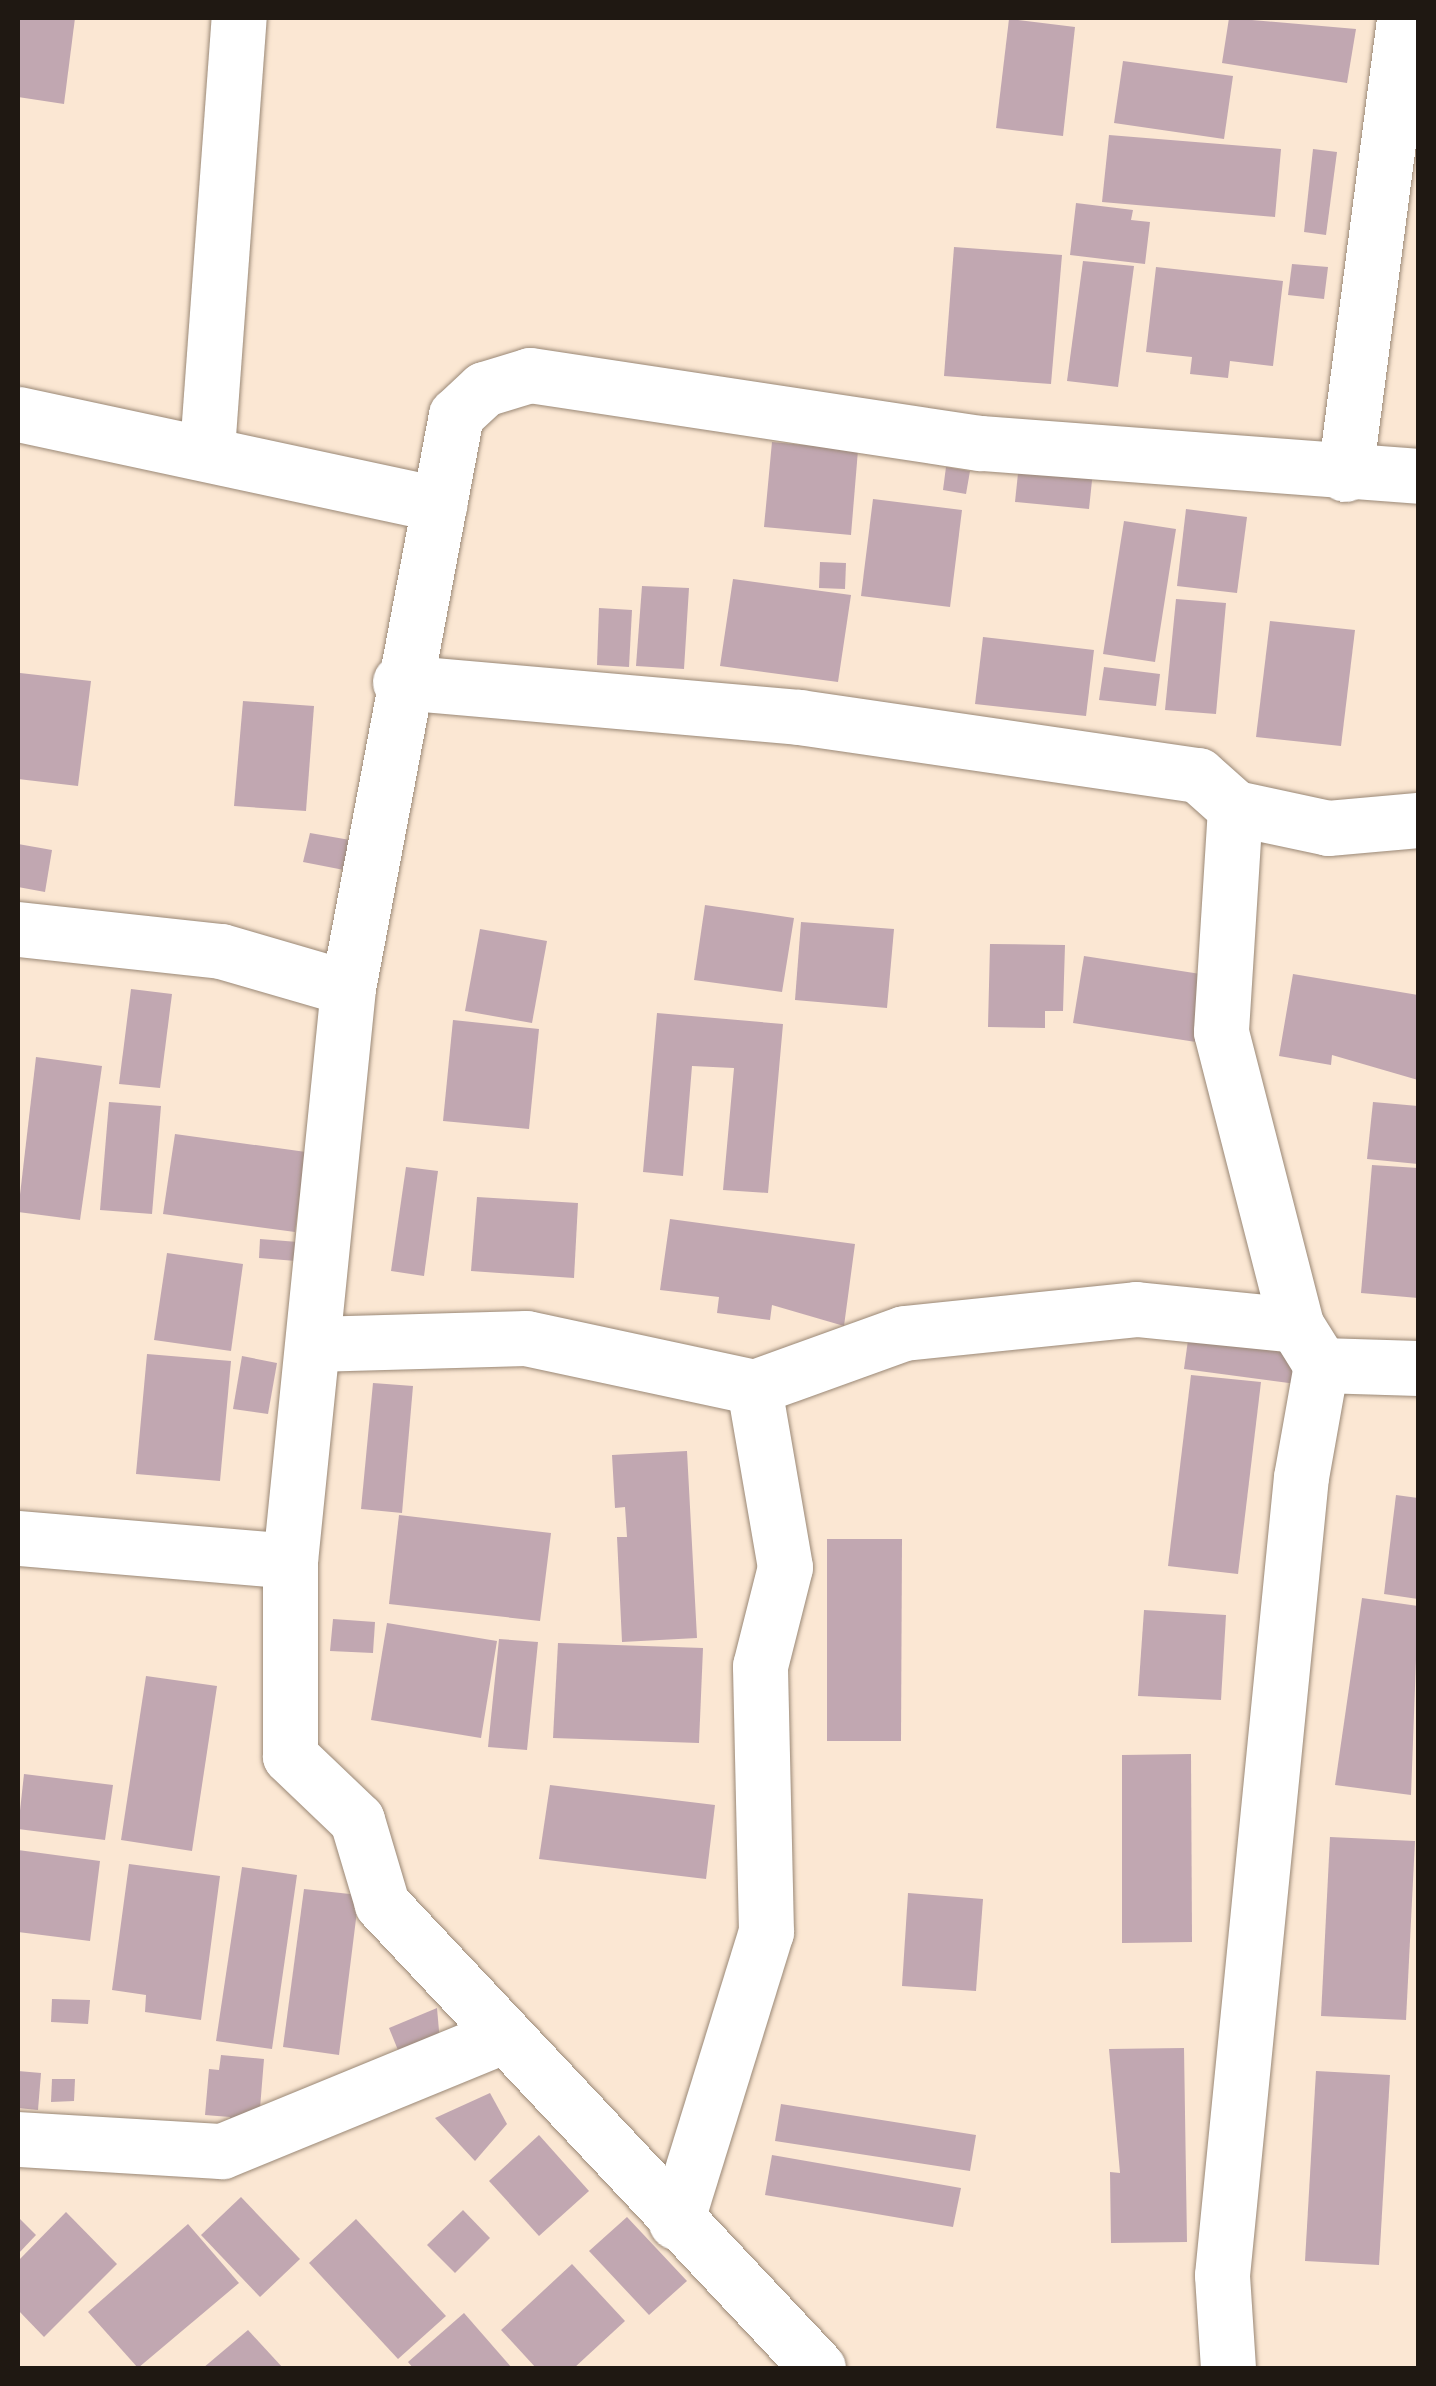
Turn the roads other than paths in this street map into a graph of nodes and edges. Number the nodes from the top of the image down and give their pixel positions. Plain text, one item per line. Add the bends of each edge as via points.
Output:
1 (239, 18) edge
2 (1404, 18) edge
3 (18, 414) edge
4 (208, 448) junction
5 (1345, 474) junction
6 (1418, 476) edge
7 (438, 504) junction
8 (400, 682) junction
9 (1235, 808) junction
10 (1418, 820) edge
11 (18, 929) edge
12 (348, 988) junction
13 (312, 1344) junction
14 (1308, 1345) junction
15 (1418, 1368) edge
16 (754, 1387) junction
17 (18, 1538) edge
18 (290, 1561) junction
19 (503, 2036) junction
20 (18, 2139) edge
21 (676, 2222) junction
22 (818, 2368) edge
23 (1228, 2368) edge

1 - 4 street
2 - 5 street
3 - 4 street
4 - 7 street
5 - 6 street
5 - 7 street via 1224,456 981,443 530,375 484,389 456,415
7 - 8 street
8 - 9 street via 1016,746 1198,774
8 - 12 street
9 - 10 street via 1328,828
9 - 14 street via 1221,1032
11 - 12 street via 221,951
12 - 13 street
13 - 16 street via 526,1338
13 - 18 street
14 - 15 street
14 - 16 street via 1136,1309 904,1333
14 - 23 street via 1301,1478 1222,2275
16 - 21 street via 784,1567 760,1666 766,1932
17 - 18 street
18 - 19 street via 290,1756 358,1820 382,1904
19 - 20 street via 222,2151
19 - 21 street
21 - 22 street

